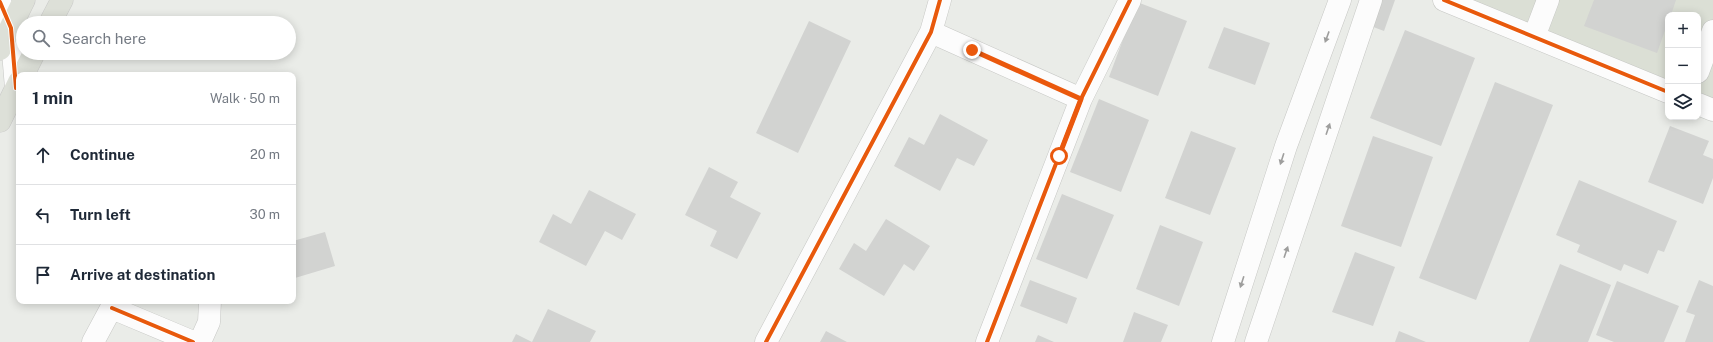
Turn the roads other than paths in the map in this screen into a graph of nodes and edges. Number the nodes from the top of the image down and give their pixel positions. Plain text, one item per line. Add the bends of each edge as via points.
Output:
1 (24, 0) edge
2 (62, 0) edge
3 (940, 0) edge
4 (1130, 0) edge
5 (1336, 0) edge
6 (1371, 0) edge
7 (1444, 0) edge
8 (1548, 0) edge
9 (0, 2) edge
10 (17, 16) edge
11 (54, 16) edge
12 (16, 17) edge
13 (11, 28) junction
14 (1713, 31) edge
15 (931, 32) junction
16 (1534, 37) junction
17 (0, 49) edge
18 (30, 60) edge
19 (1701, 64) edge
20 (18, 72) edge
21 (24, 72) edge
22 (16, 88) edge
23 (1665, 91) edge
24 (1081, 99) junction
25 (1701, 105) edge
26 (1713, 110) edge
27 (0, 121) edge
28 (114, 304) edge
29 (210, 304) edge
30 (93, 342) edge
31 (193, 342) edge
32 (200, 342) edge
33 (766, 342) edge
34 (987, 342) edge
35 (1223, 342) edge
36 (1256, 342) edge

1 - 10 main road
2 - 11 main road
3 - 15 street
4 - 24 street
5 -> 35 street
36 -> 6 street
7 - 16 street
8 - 16 street
9 - 13 street
12 - 13 main road
13 - 17 main road
13 - 20 street
14 - 19 street
15 - 24 street
15 - 33 street
16 - 23 street
18 - 21 main road
22 - 27 main road
24 - 34 street
25 - 26 street
28 - 30 street
28 - 31 street
29 - 32 street via 209,322

